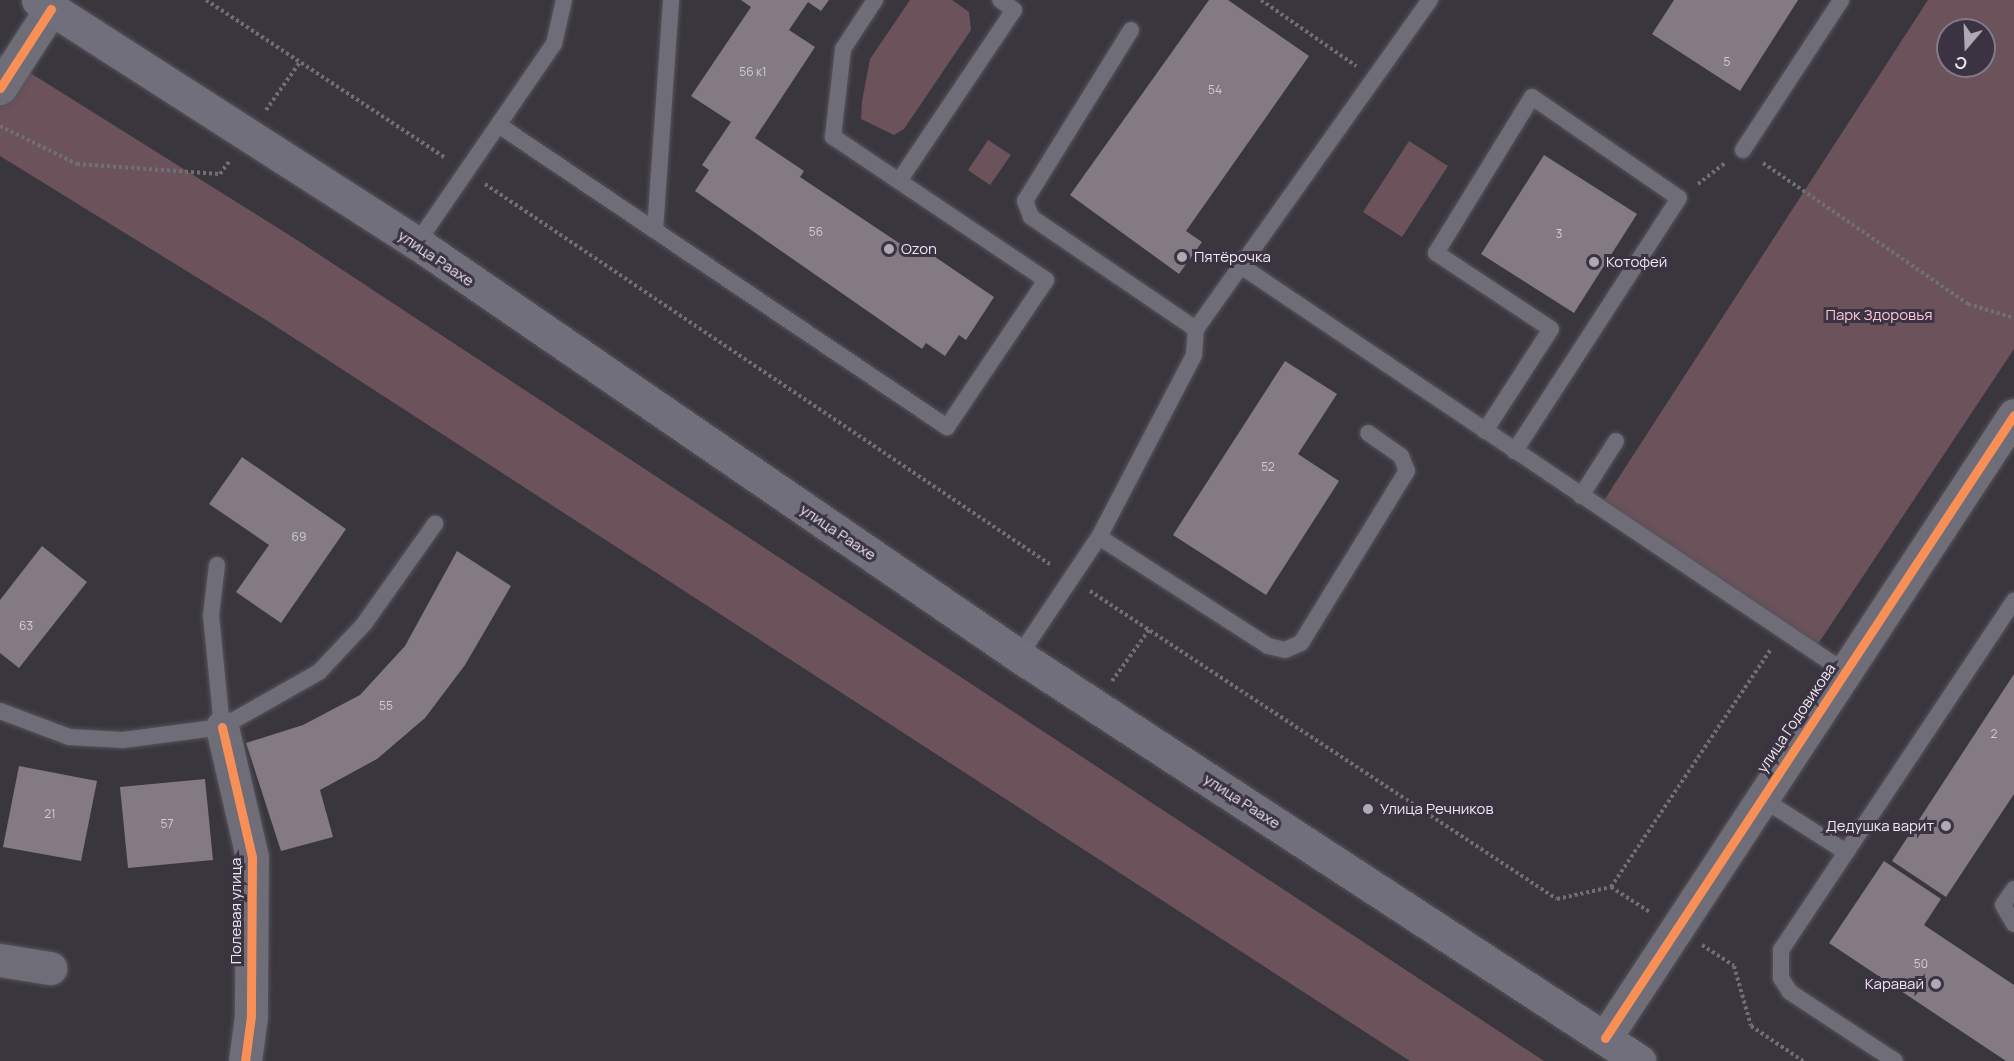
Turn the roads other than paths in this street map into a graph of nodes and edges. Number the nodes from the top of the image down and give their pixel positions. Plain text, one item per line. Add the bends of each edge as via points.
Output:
1 (564, 0) edge
2 (671, 0) edge
3 (875, 0) edge
4 (999, 0) edge
5 (1430, 0) edge
6 (1841, 0) edge
7 (45, 4) edge
8 (1017, 5) edge
9 (1131, 30) dead end
10 (0, 88) edge
11 (500, 126) junction
12 (1743, 150) road end
13 (899, 181) junction
14 (655, 230) junction
15 (417, 243) junction
16 (1241, 266) junction
17 (1196, 329) junction
18 (2014, 415) edge
19 (1485, 431) junction
20 (1368, 433) dead end
21 (1616, 441) dead end
22 (1515, 451) junction
23 (1581, 496) junction
24 (435, 524) dead end
25 (1099, 537) junction
26 (217, 566) dead end
27 (2014, 600) edge
28 (1019, 656) junction
29 (1845, 672) junction
30 (0, 711) edge
31 (222, 727) junction
32 (1761, 798) junction
33 (1846, 852) junction
34 (2014, 889) edge
35 (2014, 924) edge
36 (0, 960) edge
37 (50, 968) dead end
38 (1605, 1038) junction
39 (245, 1061) edge
40 (1639, 1061) edge
41 (1895, 1061) edge

1 - 11 lane via 554,44
2 - 14 lane
3 - 13 lane via 843,49 833,137
4 - 8 lane
5 - 16 lane
6 - 12 lane
7 - 10 street
7 - 15 main road, улица Раахе
8 - 13 lane
9 - 17 lane via 1025,201 1031,217
11 - 14 lane
11 - 15 lane
13 - 14 lane via 1046,280 947,427
15 - 28 main road, улица Раахе
16 - 17 lane
16 - 19 lane
17 - 25 lane via 1194,355
18 - 29 street, улица Годовикова
19 - 22 lane
19 - 22 lane via 1551,329 1436,253 1532,97 1679,198
20 - 25 lane via 1401,456 1407,471 1301,643 1285,650 1268,646
21 - 23 lane
22 - 23 lane
23 - 29 lane
24 - 31 lane via 364,624 318,672
25 - 28 lane
26 - 31 lane via 211,615
27 - 33 lane
28 - 38 main road, улица Раахе
29 - 32 street, улица Годовикова
30 - 31 lane via 69,738 123,740
31 - 39 street, Полевая улица via 252,857 251,1016
32 - 33 lane
32 - 38 street, улица Годовикова
33 - 41 lane via 1781,950 1781,978 1790,992
34 - 35 lane via 2003,905
36 - 37 street
38 - 40 main road, улица Раахе

